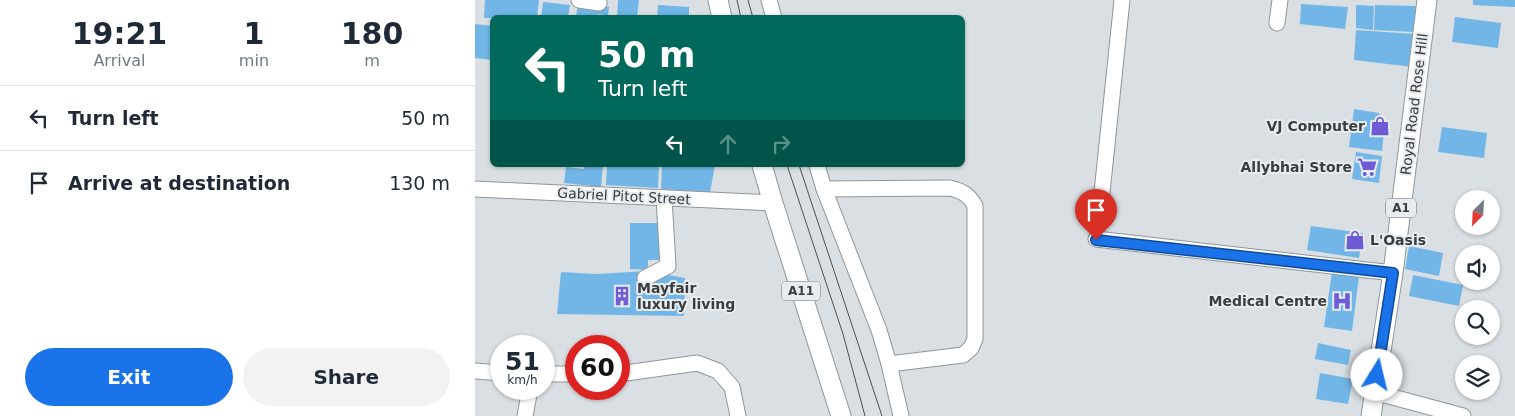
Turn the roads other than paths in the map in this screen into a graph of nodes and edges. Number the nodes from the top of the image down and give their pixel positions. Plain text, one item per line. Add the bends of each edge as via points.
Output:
1 (579, 0) edge
2 (718, 0) edge
3 (769, 0) edge
4 (1122, 0) edge
5 (1280, 0) edge
6 (1427, 0) edge
7 (599, 3) dead end
8 (721, 15) edge
9 (773, 15) edge
10 (1277, 23) dead end
11 (763, 167) edge
12 (818, 167) edge
13 (475, 189) edge
14 (824, 189) junction
15 (664, 198) junction
16 (1101, 202) dead end
17 (773, 203) junction
18 (1096, 240) dead end
19 (1393, 273) junction
20 (645, 278) dead end
21 (889, 364) junction
22 (475, 371) edge
23 (490, 372) edge
24 (630, 372) edge
25 (1374, 392) junction
26 (527, 400) edge
27 (525, 416) edge
28 (738, 416) edge
29 (841, 416) edge
30 (901, 416) edge
31 (1371, 416) edge
32 (1463, 416) edge

1 - 7 street
2 - 8 main road
3 - 9 street
4 - 16 street
5 - 10 street
6 - 19 main road, Royal Road Rose Hill / A1
11 - 17 main road, A11
12 - 14 street
13 - 15 street, Gabriel Pitot Street
14 - 21 street
14 - 21 street via 950,188 970,196 975,206 975,339 971,348 963,355
15 - 17 street, Gabriel Pitot Street
15 - 20 street via 668,266
17 - 29 main road, A11
18 - 19 street
19 - 25 main road, Royal Road Rose Hill / A1
21 - 30 street
22 - 23 street
24 - 28 street via 697,363 718,372 732,387
25 - 31 main road, Royal Road Rose Hill / A1
25 - 32 street
26 - 27 street

